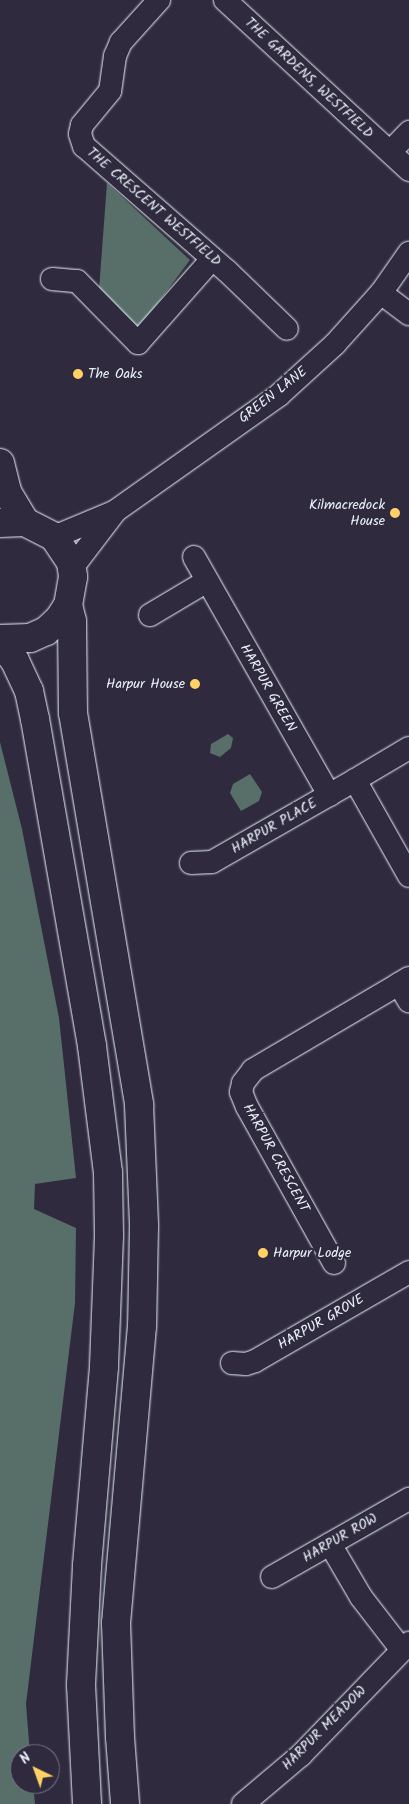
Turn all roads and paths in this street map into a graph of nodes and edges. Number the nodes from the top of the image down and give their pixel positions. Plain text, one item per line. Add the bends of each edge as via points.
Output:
1 (159, 0) edge
2 (228, 1) edge
3 (409, 132) edge
4 (390, 152) junction
5 (409, 170) edge
6 (409, 253) edge
7 (212, 259) junction
8 (52, 279) dead end
9 (381, 293) junction
10 (409, 314) edge
11 (287, 330) dead end
12 (0, 463) edge
13 (114, 512) junction
14 (12, 523) edge
15 (54, 537) junction
16 (194, 557) dead end
17 (72, 568) junction
18 (208, 582) junction
19 (68, 605) junction
20 (150, 615) dead end
21 (0, 639) edge
22 (0, 643) edge
23 (409, 748) edge
24 (355, 780) junction
25 (329, 795) junction
26 (191, 863) dead end
27 (409, 876) edge
28 (406, 988) edge
29 (334, 1263) dead end
30 (409, 1272) edge
31 (232, 1363) dead end
32 (409, 1499) edge
33 (330, 1544) junction
34 (272, 1577) dead end
35 (405, 1646) edge
36 (87, 1804) edge
37 (126, 1804) edge
38 (243, 1804) edge

1 - 7 street, THE CRESCENT WESTFIELD via 121,42 115,56 110,91 82,125 80,134 84,146
2 - 4 street, THE GARDENS, WESTFIELD
3 - 4 street
4 - 5 street, THE GARDENS, WESTFIELD
6 - 9 street, GREEN LANE
7 - 8 street via 138,343 77,280
7 - 11 street, THE CRESCENT WESTFIELD
9 - 10 street
9 - 13 street, GREEN LANE via 336,344 279,395
12 - 14 main road
13 - 15 street, GREEN LANE
13 - 17 street, GREEN LANE
14 - 15 main road
15 - 17 main road
16 - 18 street, HARPUR GREEN
17 - 19 main road
18 - 20 street
18 - 25 street, HARPUR GREEN
19 - 21 main road via 59,620 46,631 30,638
19 - 37 main road via 73,713 139,1105 144,1226 142,1326 116,1623
22 - 36 main road via 15,661 29,691 36,719 92,1046 108,1172 110,1236 104,1367 87,1566 81,1685
23 - 24 street, HARPUR PLACE
24 - 25 street, HARPUR PLACE
24 - 27 street
25 - 26 street, HARPUR PLACE via 212,862
28 - 29 street, HARPUR CRESCENT via 253,1070 243,1083 241,1092 247,1107
30 - 31 street, HARPUR GROVE via 255,1361
32 - 33 street, HARPUR ROW
33 - 34 street, HARPUR ROW
33 - 35 street via 361,1597
35 - 38 street, HARPUR MEADOW via 301,1754

